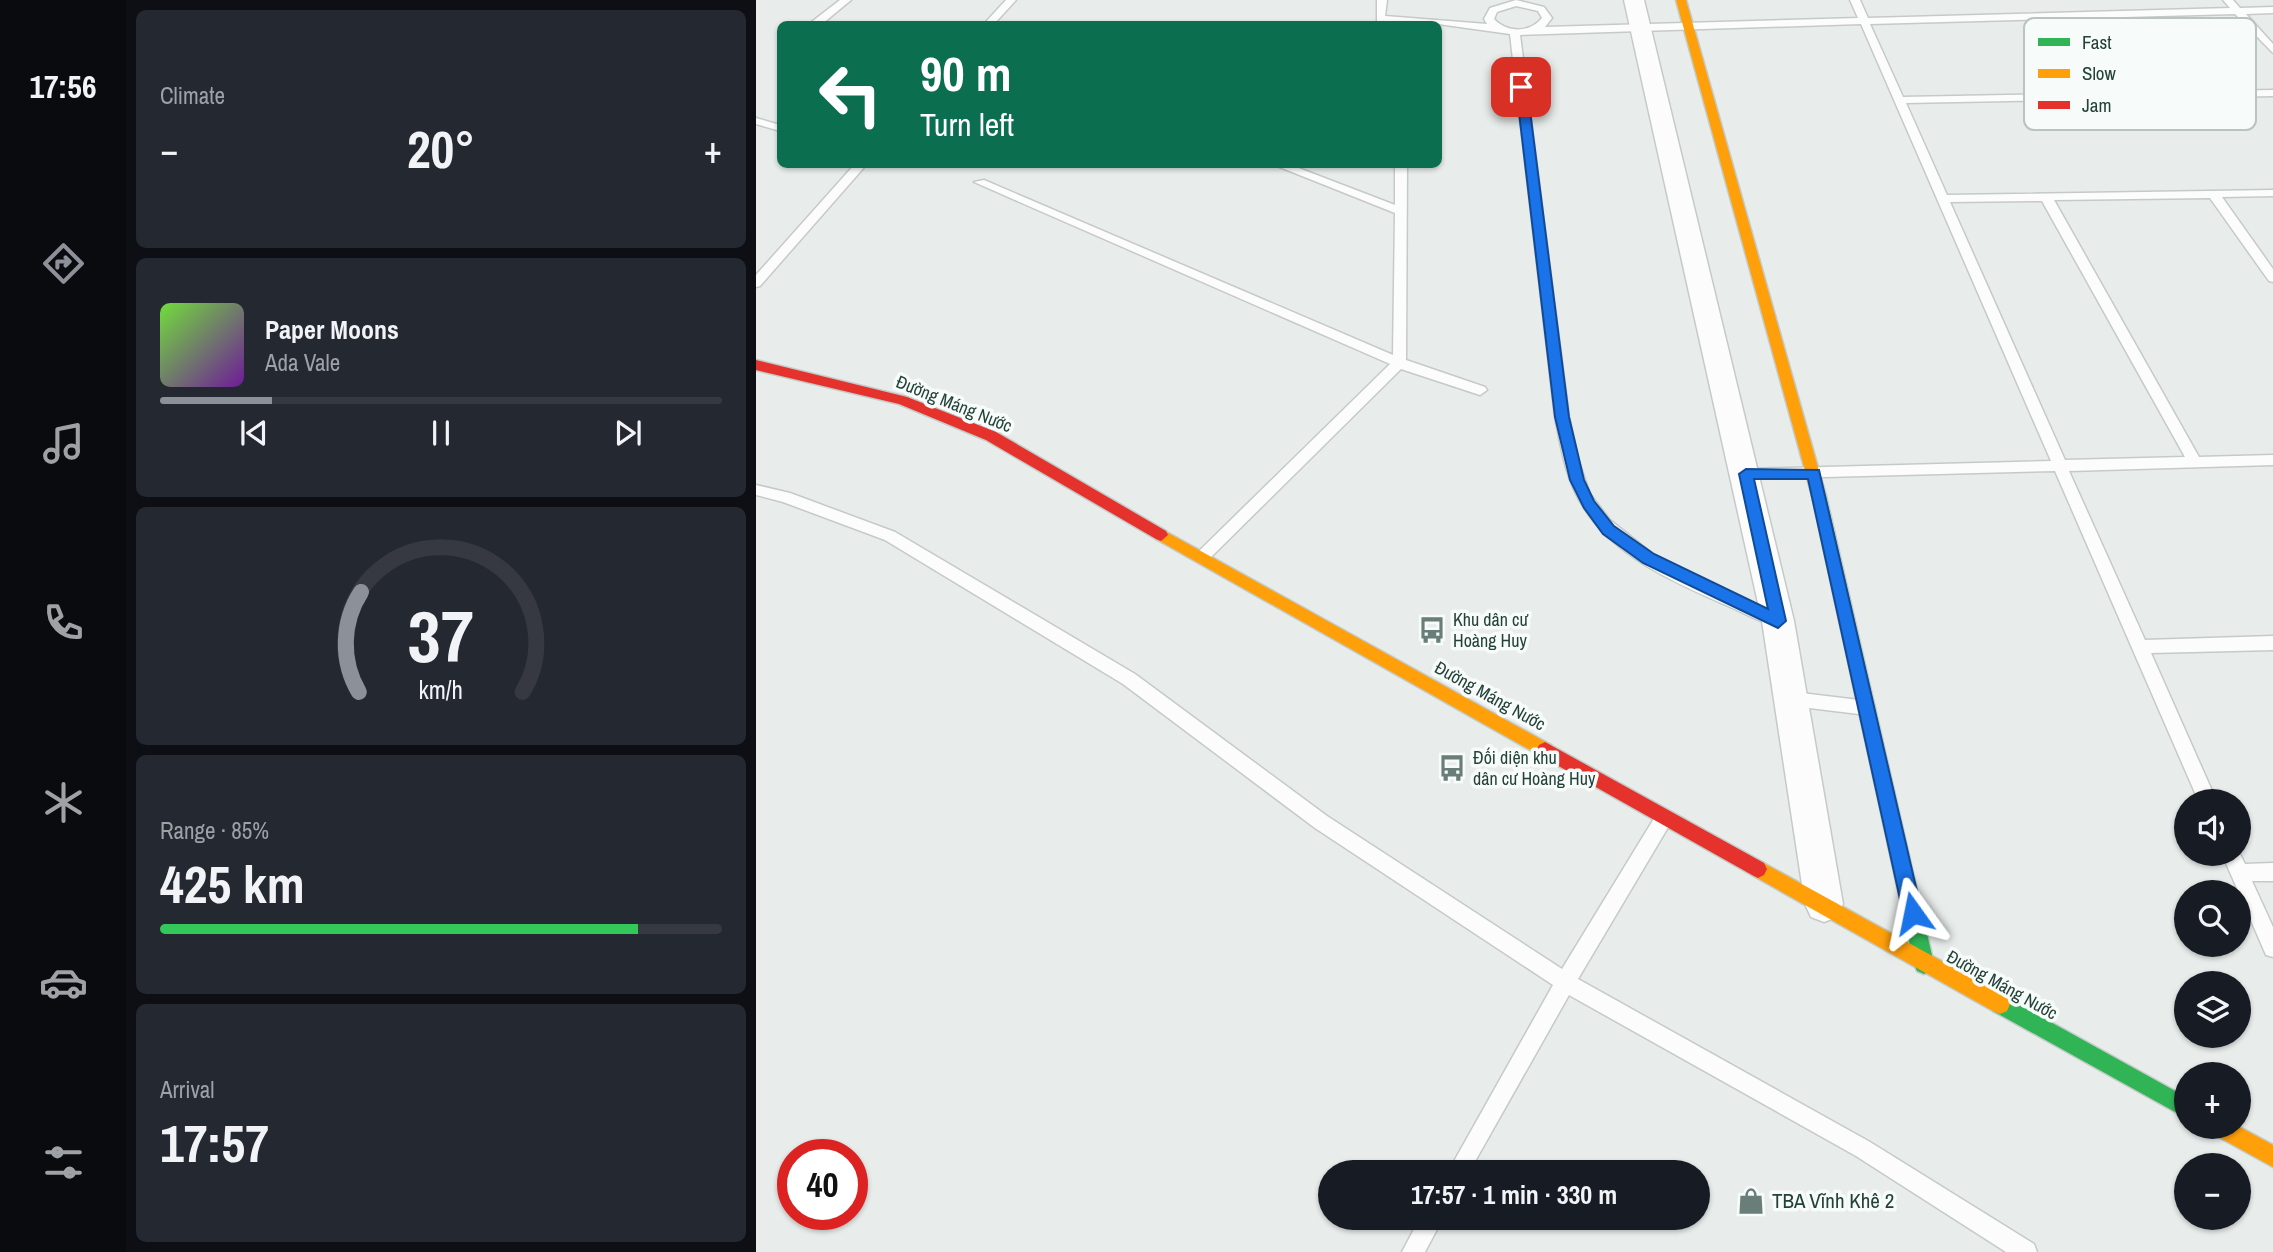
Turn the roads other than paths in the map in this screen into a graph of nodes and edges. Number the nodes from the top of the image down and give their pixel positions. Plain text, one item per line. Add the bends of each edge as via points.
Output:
1 (846, 0) edge
2 (1011, 0) edge
3 (1382, 0) edge
4 (1483, 0) edge
5 (1634, 0) edge
6 (1681, 0) edge
7 (1855, 0) edge
8 (2228, 0) edge
9 (1499, 7) junction
10 (2273, 10) edge
11 (2237, 11) junction
12 (2243, 18) edge
13 (818, 21) edge
14 (992, 21) edge
15 (1406, 21) edge
16 (1864, 21) junction
17 (1442, 24) edge
18 (1688, 25) junction
19 (1498, 28) junction
20 (1640, 28) junction
21 (1533, 30) junction
22 (1515, 32) junction
23 (2256, 32) edge
24 (2273, 50) edge
25 (2024, 98) edge
26 (1898, 100) junction
27 (756, 121) edge
28 (777, 127) edge
29 (858, 168) edge
30 (1287, 168) edge
31 (1401, 168) edge
32 (980, 182) dead end
33 (2273, 193) edge
34 (2214, 195) junction
35 (2046, 197) junction
36 (1944, 200) junction
37 (1402, 212) junction
38 (2273, 278) edge
39 (756, 283) edge
40 (1399, 363) junction
41 (756, 365) edge
42 (1480, 390) dead end
43 (2273, 460) edge
44 (2195, 463) junction
45 (2059, 468) junction
46 (1746, 474) junction
47 (1814, 474) junction
48 (756, 490) edge
49 (1201, 558) junction
50 (1778, 621) junction
51 (2273, 643) edge
52 (2139, 647) junction
53 (1793, 699) junction
54 (1868, 708) junction
55 (2202, 789) edge
56 (1666, 816) junction
57 (2236, 866) edge
58 (2273, 872) edge
59 (2239, 873) junction
60 (1824, 904) junction
61 (2273, 947) edge
62 (1924, 964) junction
63 (1565, 982) junction
64 (2174, 1101) edge
65 (2242, 1139) edge
66 (2273, 1156) edge
67 (1465, 1160) edge
68 (1425, 1230) edge
69 (1413, 1252) edge
70 (2025, 1252) edge

1 - 13 lane
2 - 14 lane
3 - 15 lane via 1380,19
4 - 9 lane
5 - 20 street
6 - 18 main road
7 - 16 lane
8 - 11 lane
9 - 19 lane via 1489,19
9 - 21 lane via 1516,3 1541,9 1547,18
10 - 11 lane
11 - 12 lane
11 - 16 lane
16 - 18 lane
16 - 26 lane
17 - 19 lane
18 - 20 lane
18 - 47 main road
19 - 22 lane
20 - 21 lane
20 - 46 street
21 - 22 lane
22 - 50 lane via 1562,417 1577,480 1608,530 1648,559
23 - 24 lane
25 - 26 lane
26 - 36 lane
27 - 28 lane
29 - 39 lane
30 - 37 lane
31 - 37 lane
32 - 40 lane
33 - 34 lane
34 - 35 lane
34 - 38 lane
35 - 36 lane
35 - 44 lane
36 - 45 lane
37 - 40 lane
40 - 42 lane
40 - 49 lane
41 - 49 main road, Đường Máng Nước via 902,400 991,436
43 - 44 lane
44 - 45 lane
45 - 47 lane
45 - 52 lane
46 - 47 lane
46 - 50 street
47 - 54 main road
48 - 63 lane via 890,536 1129,679 1321,822
49 - 56 main road, Đường Máng Nước
50 - 53 street
51 - 52 lane
52 - 55 lane
53 - 54 lane
53 - 60 street
54 - 62 main road
56 - 60 main road, Đường Máng Nước
56 - 63 lane
57 - 59 lane
58 - 59 lane
59 - 61 lane
60 - 62 main road, Đường Máng Nước
62 - 64 main road, Đường Máng Nước
63 - 67 lane
63 - 70 lane via 1863,1149
65 - 66 main road
68 - 69 lane

